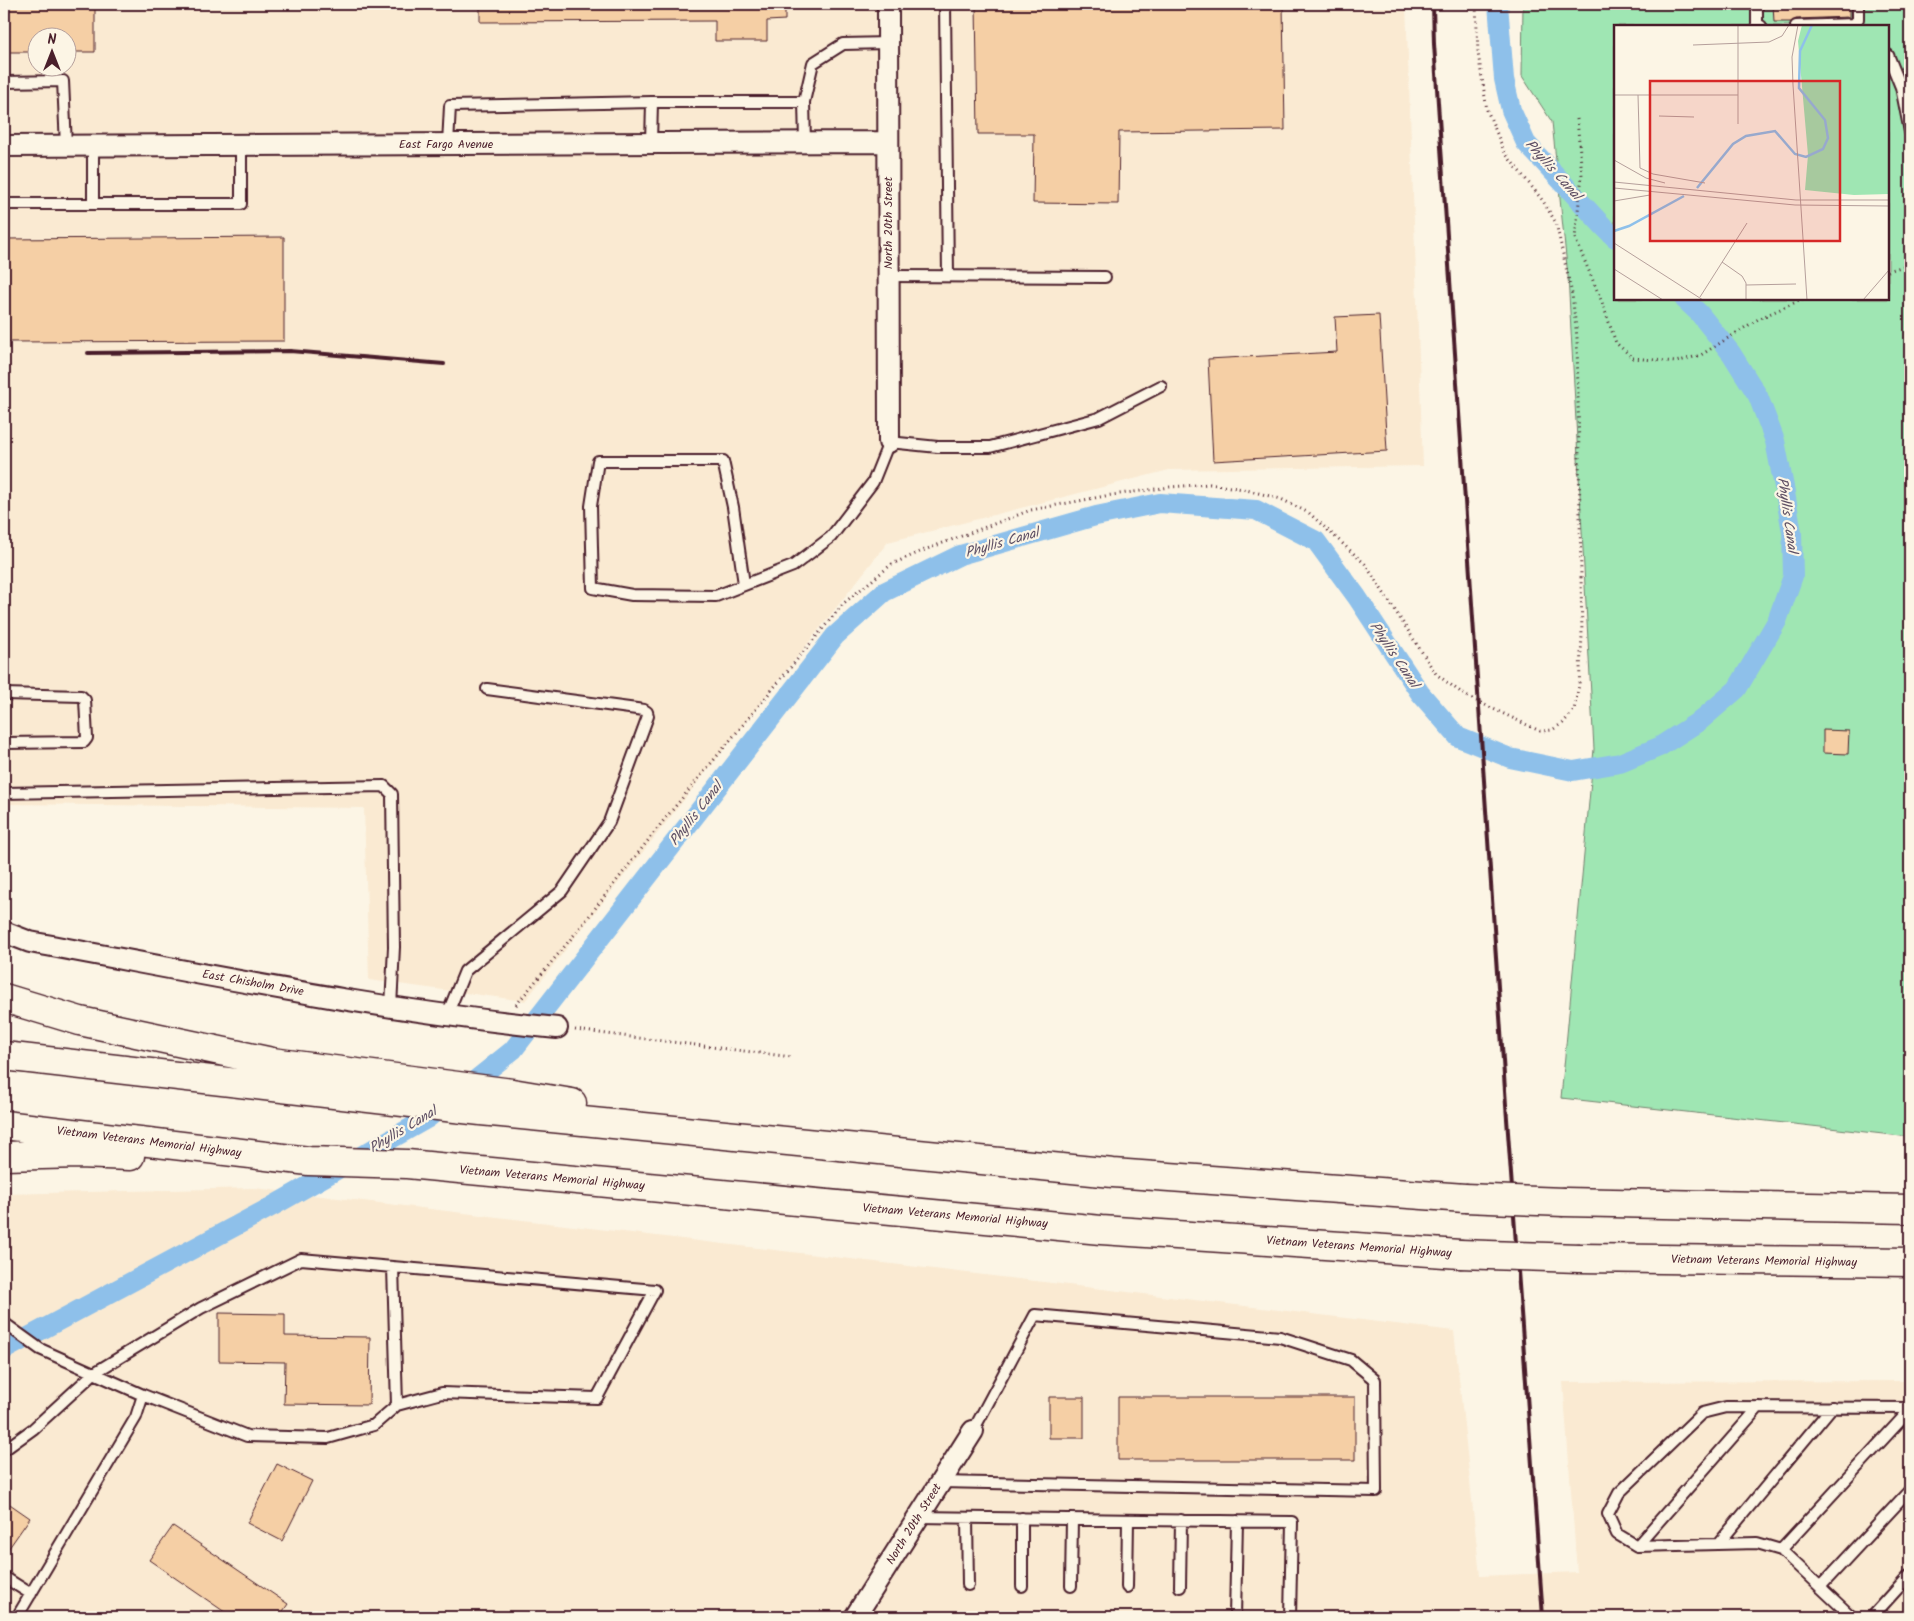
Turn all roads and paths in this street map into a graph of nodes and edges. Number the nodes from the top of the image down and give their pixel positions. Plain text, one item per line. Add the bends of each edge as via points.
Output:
1 (888, 4) edge
2 (945, 4) edge
3 (1476, 4) edge
4 (1757, 4) edge
5 (1858, 4) edge
6 (1759, 25) edge
7 (1856, 25) edge
8 (888, 43) junction
9 (1889, 57) edge
10 (4, 82) edge
11 (652, 102) junction
12 (804, 102) junction
13 (1577, 120) dead end
14 (1910, 132) edge
15 (805, 142) junction
16 (888, 142) junction
17 (651, 143) junction
18 (448, 144) junction
19 (241, 145) junction
20 (4, 146) edge
21 (66, 146) junction
22 (93, 146) junction
23 (4, 204) edge
24 (93, 204) junction
25 (1910, 264) edge
26 (1889, 271) edge
27 (889, 276) junction
28 (948, 276) junction
29 (1105, 277) dead end
30 (1801, 300) edge
31 (1161, 386) dead end
32 (889, 442) junction
33 (744, 584) junction
34 (486, 689) dead end
35 (4, 694) edge
36 (4, 743) edge
37 (4, 793) edge
38 (4, 932) edge
39 (4, 998) edge
40 (391, 1007) junction
41 (447, 1015) junction
42 (502, 1022) junction
43 (557, 1028) joint
44 (4, 1056) edge
45 (792, 1057) dead end
46 (4, 1125) edge
47 (791, 1142) junction
48 (4, 1156) edge
49 (309, 1161) junction
50 (1910, 1209) edge
51 (1910, 1262) edge
52 (393, 1267) junction
53 (6, 1324) edge
54 (94, 1373) junction
55 (143, 1395) junction
56 (398, 1404) junction
57 (1759, 1407) junction
58 (1832, 1407) junction
59 (1910, 1409) edge
60 (973, 1431) joint
61 (4, 1450) edge
62 (940, 1482) junction
63 (1910, 1490) edge
64 (918, 1517) junction
65 (968, 1518) junction
66 (1022, 1518) junction
67 (1072, 1519) junction
68 (1128, 1520) junction
69 (1181, 1520) junction
70 (1237, 1521) junction
71 (1719, 1543) junction
72 (1638, 1546) junction
73 (1781, 1550) junction
74 (1910, 1575) edge
75 (4, 1577) edge
76 (968, 1585) dead end
77 (1022, 1586) dead end
78 (1071, 1586) dead end
79 (1127, 1587) dead end
80 (1180, 1587) dead end
81 (1820, 1587) junction
82 (31, 1594) junction
83 (17, 1617) edge
84 (855, 1617) edge
85 (1235, 1617) edge
86 (1290, 1617) edge
87 (1852, 1617) edge
88 (1872, 1617) edge

1 - 8 street, North 20th Street
2 - 28 lane
3 - 42 path via 1478,53 1487,110 1505,153 1556,223 1572,294 1576,329 1582,636 1574,710 1563,723 1552,730 1540,731 1466,696 1436,674 1365,564 1309,513 1280,499 1210,484 1105,496 1032,510 892,564 844,603
4 - 6 lane
5 - 7 lane
8 - 12 lane via 843,44 813,63
8 - 16 street, North 20th Street
9 - 14 lane via 1901,87
10 - 21 lane via 63,81
11 - 12 lane
11 - 17 lane
11 - 18 lane via 450,106
12 - 15 lane
13 - 30 path via 1582,175 1576,238 1616,343 1632,358 1676,362 1701,355 1760,318
15 - 16 street, East Fargo Avenue
15 - 17 street, East Fargo Avenue
16 - 27 street, North 20th Street
17 - 18 street, East Fargo Avenue
18 - 19 street, East Fargo Avenue
19 - 22 street, East Fargo Avenue
19 - 24 lane via 241,204
20 - 21 street, East Fargo Avenue
21 - 22 street, East Fargo Avenue
22 - 24 lane
23 - 24 lane
25 - 26 path
27 - 28 lane
27 - 32 street, North 20th Street
28 - 29 lane
31 - 32 lane via 1099,418 990,447 938,447
32 - 33 lane via 873,482 831,537 793,566
33 - 33 lane via 716,596 632,595 593,588 592,506 598,461 723,461
34 - 41 lane via 644,710 648,716 604,830 562,890 465,971
35 - 36 lane via 84,697 87,738 84,742
37 - 40 lane via 384,786 392,794 394,947
38 - 40 street, East Chisholm Drive via 30,942
39 - 47 highway via 80,1021 272,1062 512,1093
40 - 41 street, East Chisholm Drive
41 - 42 street, East Chisholm Drive
42 - 43 street, East Chisholm Drive
43 - 45 path
44 - 47 highway via 481,1111
46 - 49 highway, Vietnam Veterans Memorial Highway
47 - 50 highway, bridge via 1113,1173 1465,1198
48 - 49 highway via 79,1154
49 - 51 highway, Vietnam Veterans Memorial Highway, bridge via 407,1164 1101,1230 1460,1254
52 - 54 lane via 301,1259 200,1308
52 - 56 lane
52 - 56 lane via 656,1290 597,1398 442,1393
53 - 54 lane via 40,1349
54 - 55 lane
54 - 61 lane via 33,1429
55 - 56 lane via 247,1436 328,1438 374,1425
55 - 82 lane via 136,1418
57 - 58 lane
57 - 72 lane
57 - 72 lane via 1726,1407 1702,1413 1619,1493 1608,1514 1617,1534
58 - 59 lane
58 - 71 lane
59 - 73 lane
60 - 62 street, North 20th Street
60 - 62 lane via 1035,1315 1280,1337 1351,1360 1375,1380 1376,1491
62 - 64 street, North 20th Street
63 - 81 lane
64 - 65 lane
64 - 84 street, North 20th Street
65 - 66 lane
65 - 76 lane
66 - 67 lane
66 - 77 lane
67 - 68 lane
67 - 78 lane
68 - 69 lane
68 - 79 lane
69 - 70 lane
69 - 80 lane
70 - 85 lane
70 - 86 lane via 1292,1522
71 - 72 lane
71 - 73 lane via 1757,1543
73 - 81 lane
74 - 88 lane
75 - 82 lane
81 - 87 lane
82 - 83 lane

